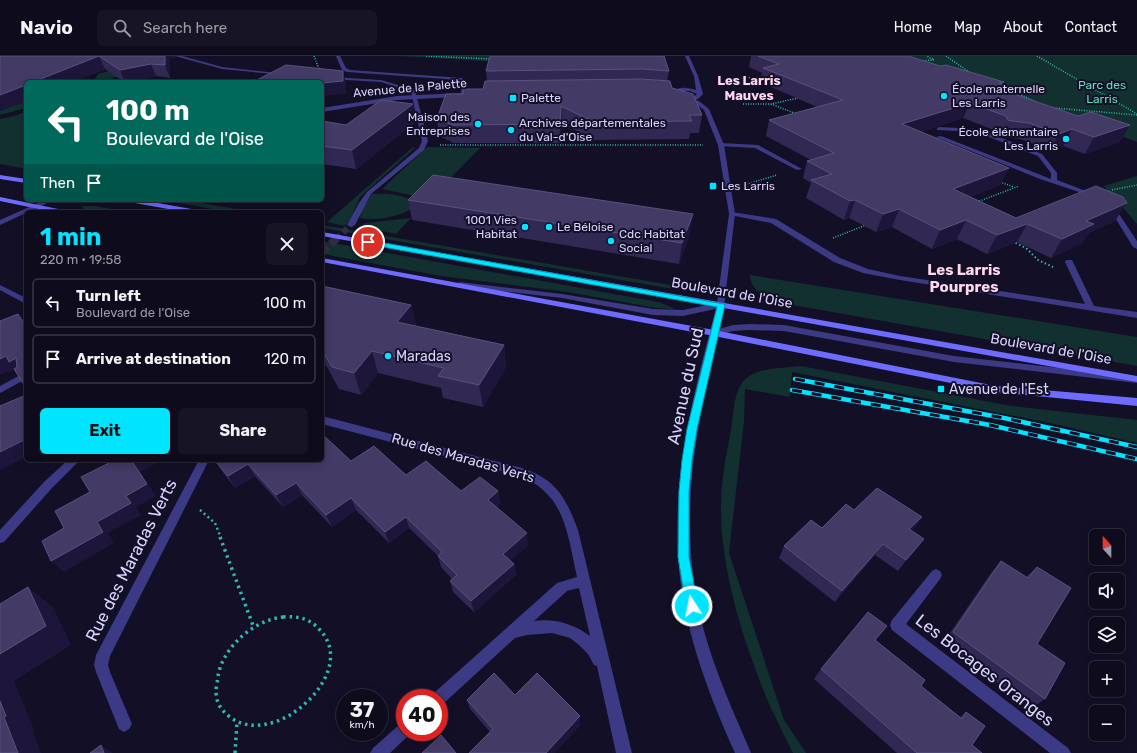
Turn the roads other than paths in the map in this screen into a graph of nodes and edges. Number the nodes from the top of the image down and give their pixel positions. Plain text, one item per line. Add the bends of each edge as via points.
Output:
1 (177, 56) edge
2 (338, 56) edge
3 (687, 56) edge
4 (288, 75) edge
5 (324, 78) edge
6 (696, 78) junction
7 (674, 93) junction
8 (464, 94) junction
9 (486, 94) edge
10 (699, 94) junction
11 (415, 97) junction
12 (685, 99) junction
13 (706, 109) junction
14 (324, 110) edge
15 (939, 130) edge
16 (939, 137) dead end
17 (721, 145) junction
18 (799, 169) dead end
19 (0, 176) edge
20 (1054, 181) junction
21 (24, 182) edge
22 (0, 199) edge
23 (47, 202) edge
24 (140, 202) edge
25 (36, 207) junction
26 (29, 210) edge
27 (52, 210) edge
28 (186, 210) edge
29 (24, 212) edge
30 (732, 214) junction
31 (0, 222) edge
32 (352, 225) tunnel mouth
33 (324, 234) edge
34 (1137, 247) edge
35 (324, 260) edge
36 (1069, 262) dead end
37 (434, 281) junction
38 (0, 287) edge
39 (24, 300) edge
40 (721, 305) junction
41 (1091, 308) junction
42 (1137, 315) edge
43 (714, 333) junction
44 (24, 376) edge
45 (1137, 380) edge
46 (0, 390) edge
47 (1137, 402) edge
48 (324, 421) edge
49 (73, 462) edge
50 (203, 462) edge
51 (0, 538) edge
52 (936, 575) dead end
53 (584, 581) junction
54 (510, 634) junction
55 (608, 685) junction
56 (448, 690) edge
57 (124, 724) dead end
58 (396, 737) edge
59 (378, 753) edge
60 (624, 753) edge
61 (743, 753) edge
62 (1063, 753) edge

1 - 4 street via 222,68
2 - 8 street via 344,69 349,71 460,79 464,82
3 - 6 street
5 - 11 street via 381,81 412,90
6 - 7 street via 689,86
6 - 10 street
7 - 10 street via 690,90
7 - 12 street
8 - 9 street, Avenue de la Palette
8 - 11 street, Avenue de la Palette
10 - 12 street via 696,98
10 - 13 street via 707,103
11 - 14 street, Avenue de la Palette
11 - 32 street via 424,145 369,193
12 - 13 street
13 - 17 street
15 - 20 street via 977,130 1040,155 1054,172
16 - 20 street
17 - 18 street via 756,146
17 - 30 street
19 - 21 main road
20 - 34 street via 1103,200 1111,206
22 - 25 main road
23 - 25 street
24 - 28 main road
25 - 26 street
25 - 27 main road
29 - 31 street
30 - 40 street
30 - 41 street via 773,221 838,260 866,271
33 - 40 main road, Boulevard de l'Oise
35 - 37 main road
36 - 41 street
37 - 40 street via 562,296 653,312 683,313
37 - 43 main road
38 - 39 street
40 - 43 street, Avenue du Sud
40 - 45 main road, Boulevard de l'Oise
41 - 42 street
43 - 45 street via 733,328 784,328 954,359
43 - 47 main road via 996,388
43 - 61 street, Avenue du Sud via 687,460 684,491 684,557 700,643 715,687
44 - 46 street
48 - 53 street, Rue des Maradas Verts via 522,472 549,485 566,511
49 - 51 street via 48,485
50 - 57 street, Rue des Maradas Verts via 103,655 103,672
52 - 62 street, Les Bocages Oranges via 898,625
53 - 54 street, Rue des Maradas Verts via 562,587
53 - 55 street, Rue des Maradas Verts
54 - 55 street, Rue des Maradas Verts via 544,626 577,634 592,646
54 - 56 street, Rue des Maradas Verts
55 - 60 street, Rue des Maradas Verts
58 - 59 street

